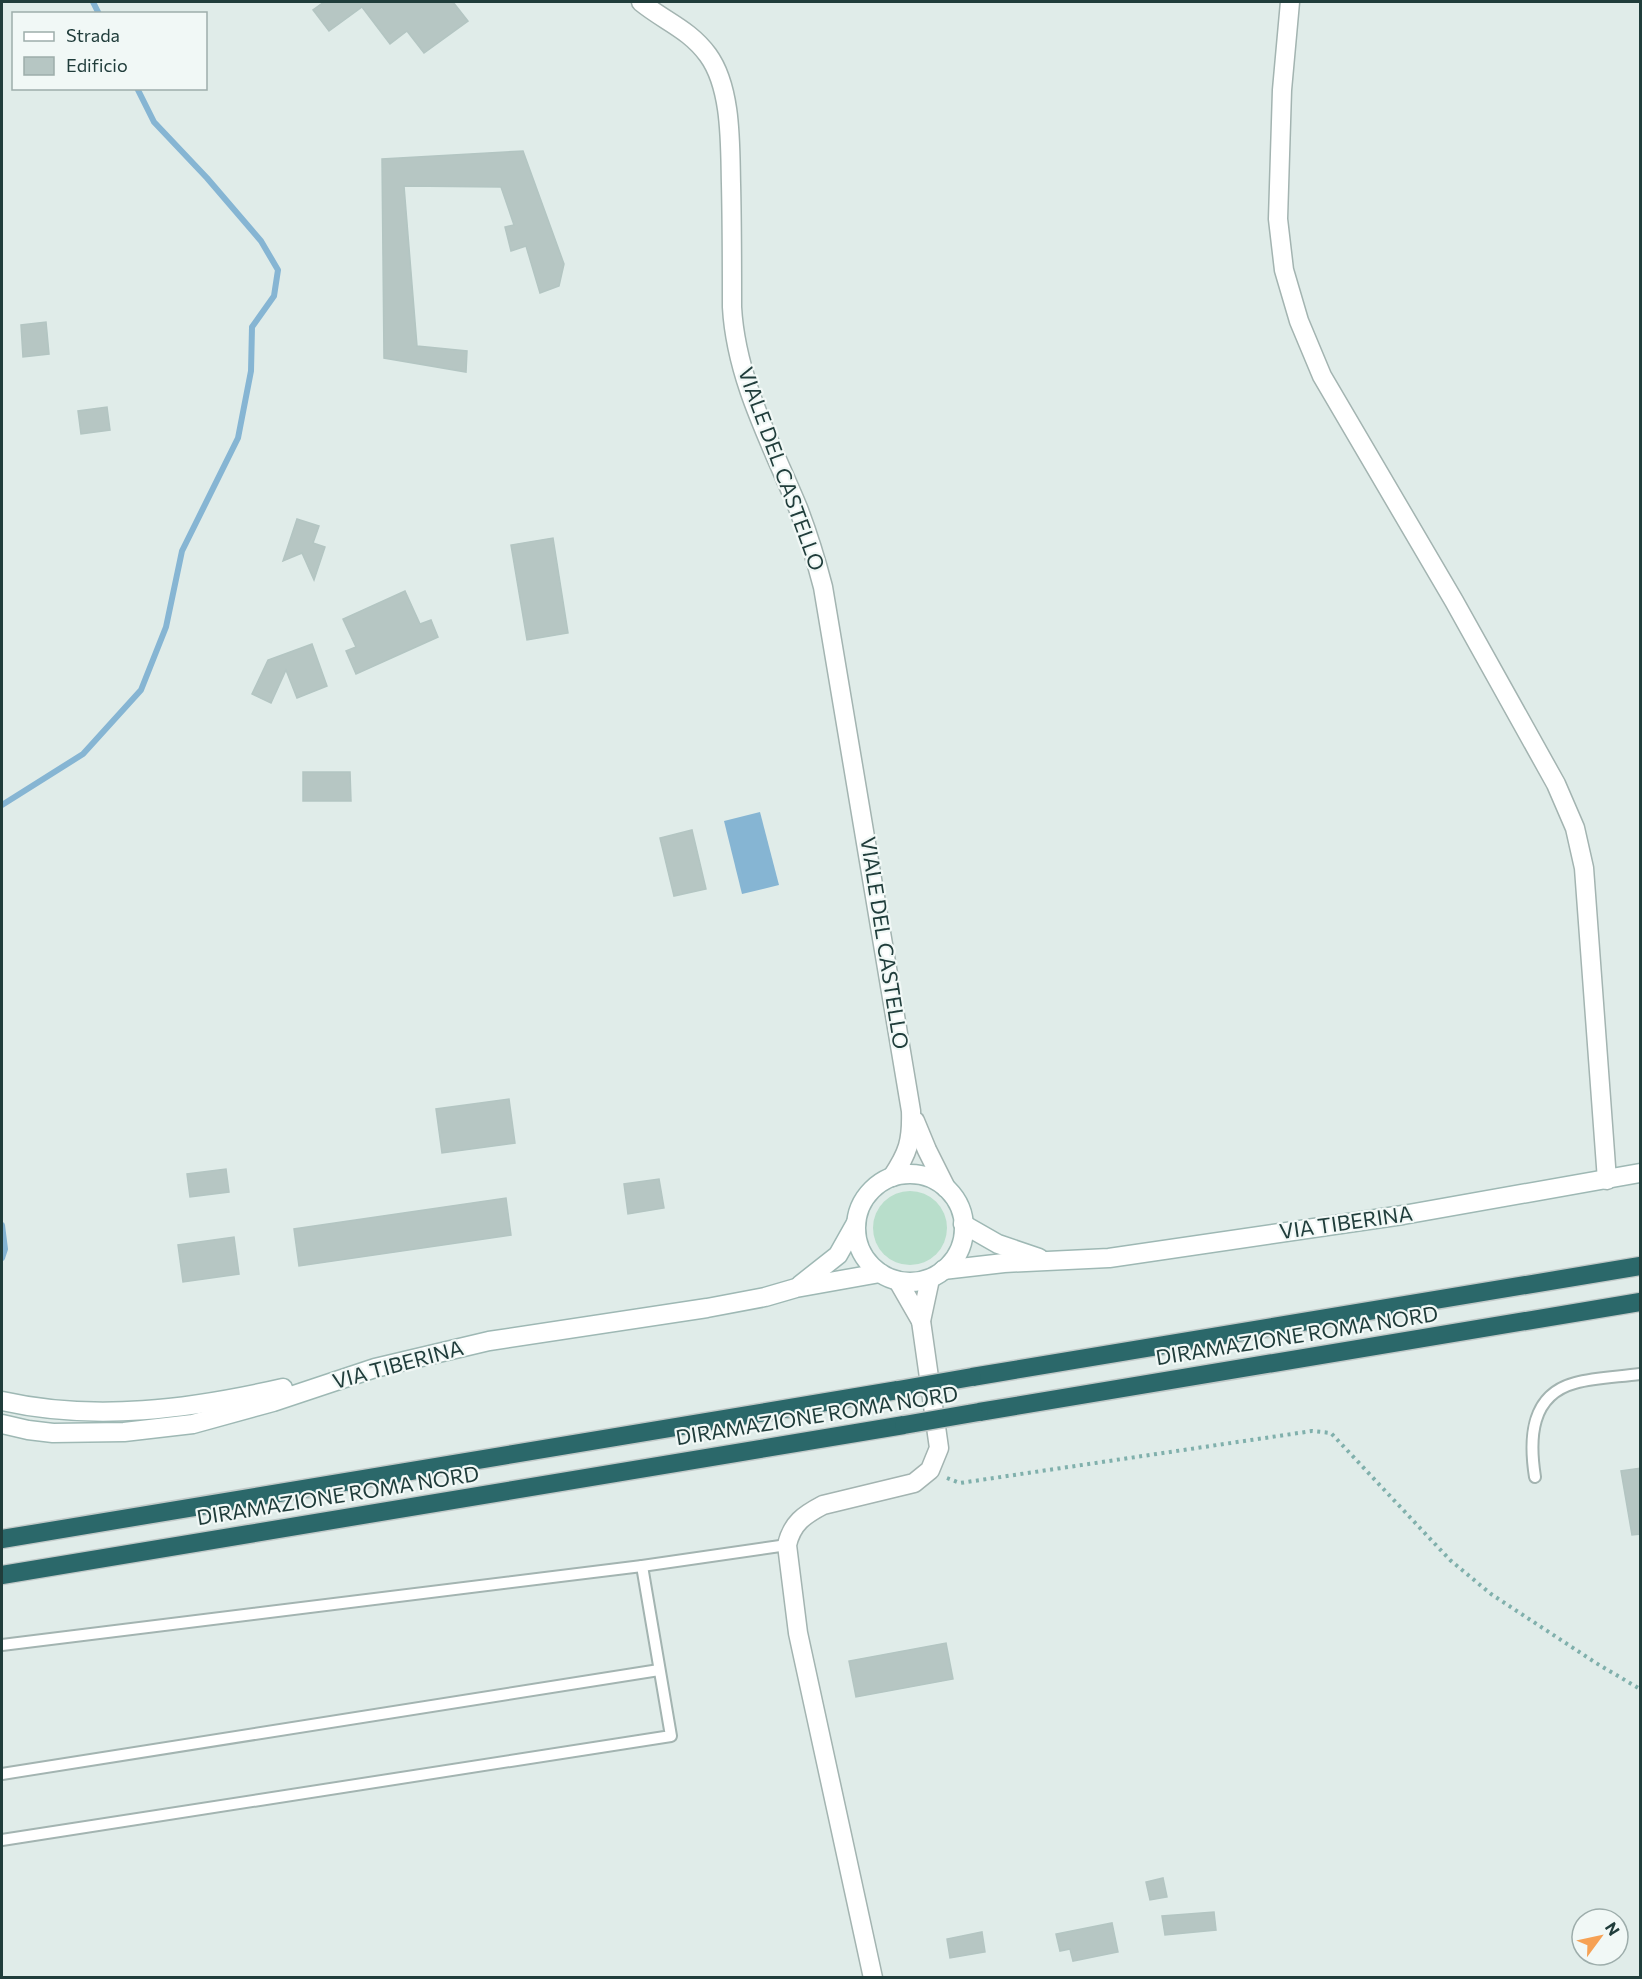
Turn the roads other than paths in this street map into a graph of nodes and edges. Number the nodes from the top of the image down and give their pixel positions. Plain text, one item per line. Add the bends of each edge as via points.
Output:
1 (641, 2) edge
2 (1290, 2) edge
3 (911, 1111) junction
4 (1641, 1173) edge
5 (892, 1178) junction
6 (1607, 1179) junction
7 (946, 1188) junction
8 (856, 1222) junction
9 (963, 1224) junction
10 (1049, 1262) junction
11 (1641, 1266) edge
12 (880, 1273) junction
13 (936, 1274) junction
14 (898, 1281) junction
15 (796, 1288) junction
16 (1641, 1302) edge
17 (921, 1322) junction
18 (375, 1368) junction
19 (1641, 1374) edge
20 (2, 1401) edge
21 (2, 1424) edge
22 (1535, 1477) dead end
23 (2, 1539) edge
24 (787, 1545) junction
25 (642, 1566) junction
26 (2, 1575) edge
27 (2, 1645) edge
28 (659, 1670) junction
29 (2, 1774) edge
30 (2, 1840) edge
31 (873, 1977) edge

1 - 3 street, VIALE DEL CASTELLO via 699,44 717,69 723,87 730,152 734,326 752,399 799,510 823,587
2 - 6 street via 1282,90 1278,219 1284,270 1299,321 1322,376 1454,601 1556,784 1575,828 1584,868
3 - 5 street via 910,1144
3 - 7 street
4 - 6 street, VIA TIBERINA
5 - 7 street via 920,1175
5 - 8 street via 867,1195
6 - 10 street, VIA TIBERINA via 1403,1215 1109,1258
7 - 9 street via 961,1210
8 - 12 street via 861,1251
8 - 15 street via 833,1261
9 - 10 street via 998,1244
9 - 13 street via 959,1250
10 - 13 street, VIA TIBERINA via 1004,1263
11 - 23 highway, DIRAMAZIONE ROMA NORD, bridge
12 - 14 street
12 - 15 street
13 - 14 street via 914,1282
13 - 17 street
14 - 17 street
15 - 18 street, VIA TIBERINA via 719,1306 489,1341
16 - 26 highway, DIRAMAZIONE ROMA NORD, bridge
17 - 24 street via 939,1448 930,1470 914,1483 823,1505 798,1520
18 - 20 street via 239,1398 147,1410 52,1410
18 - 21 street, VIA TIBERINA via 239,1413 170,1427 53,1433
19 - 22 lane via 1576,1383 1553,1394 1540,1410 1532,1437
24 - 25 lane
24 - 31 street via 798,1633
25 - 27 lane
25 - 28 lane
28 - 29 lane
28 - 30 lane via 670,1736

